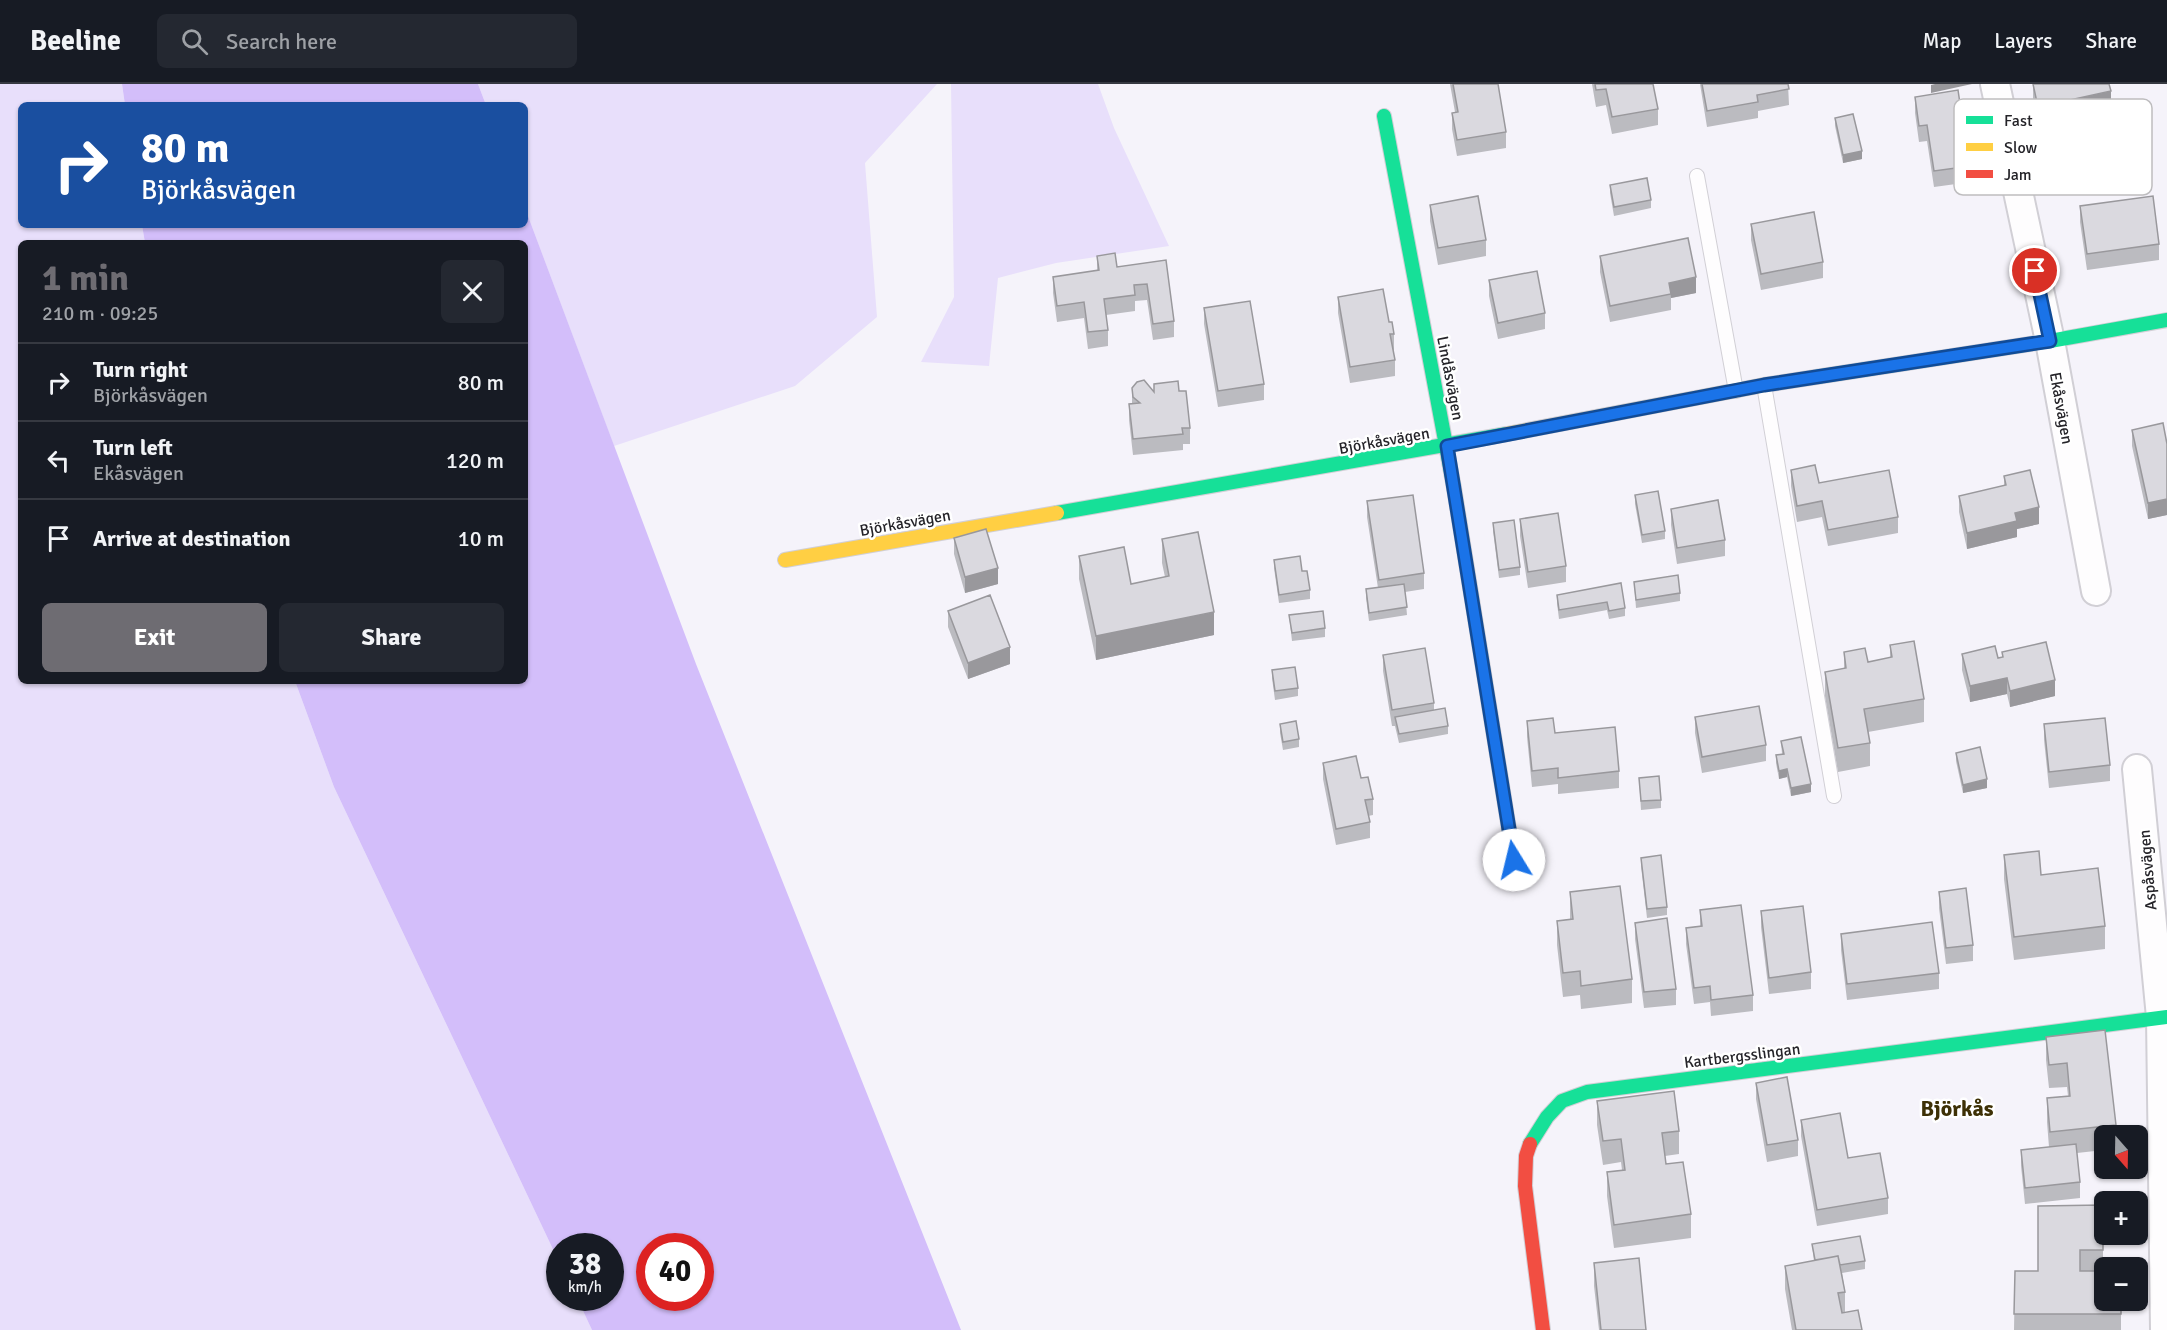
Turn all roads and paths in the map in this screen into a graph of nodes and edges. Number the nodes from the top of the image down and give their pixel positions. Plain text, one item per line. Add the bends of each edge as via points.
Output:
1 (1995, 84) edge
2 (1998, 99) edge
3 (1384, 116) dead end
4 (1697, 176) dead end
5 (2019, 195) edge
6 (2167, 320) edge
7 (2050, 341) junction
8 (1764, 385) junction
9 (1736, 391) junction
10 (1447, 446) junction
11 (784, 560) dead end
12 (2096, 591) dead end
13 (2137, 769) dead end
14 (1834, 796) dead end
15 (1514, 860) dead end
16 (2164, 1017) edge
17 (1543, 1330) edge
18 (2165, 1330) edge

1 - 2 street, Ekåsvägen
3 - 10 street, Lindåsvägen
4 - 9 lane
5 - 7 street, Ekåsvägen
6 - 7 street, Björkåsvägen
7 - 8 street, Björkåsvägen
7 - 12 street, Ekåsvägen
8 - 9 street, Björkåsvägen
8 - 14 lane
9 - 10 street, Björkåsvägen
10 - 11 street, Björkåsvägen
10 - 15 street, Lindåsvägen
13 - 16 street, Aspåsvägen
16 - 17 street, Kartbergsslingan via 1587,1092 1562,1101 1533,1137 1526,1156 1524,1186
16 - 18 street, Aspåsvägen

